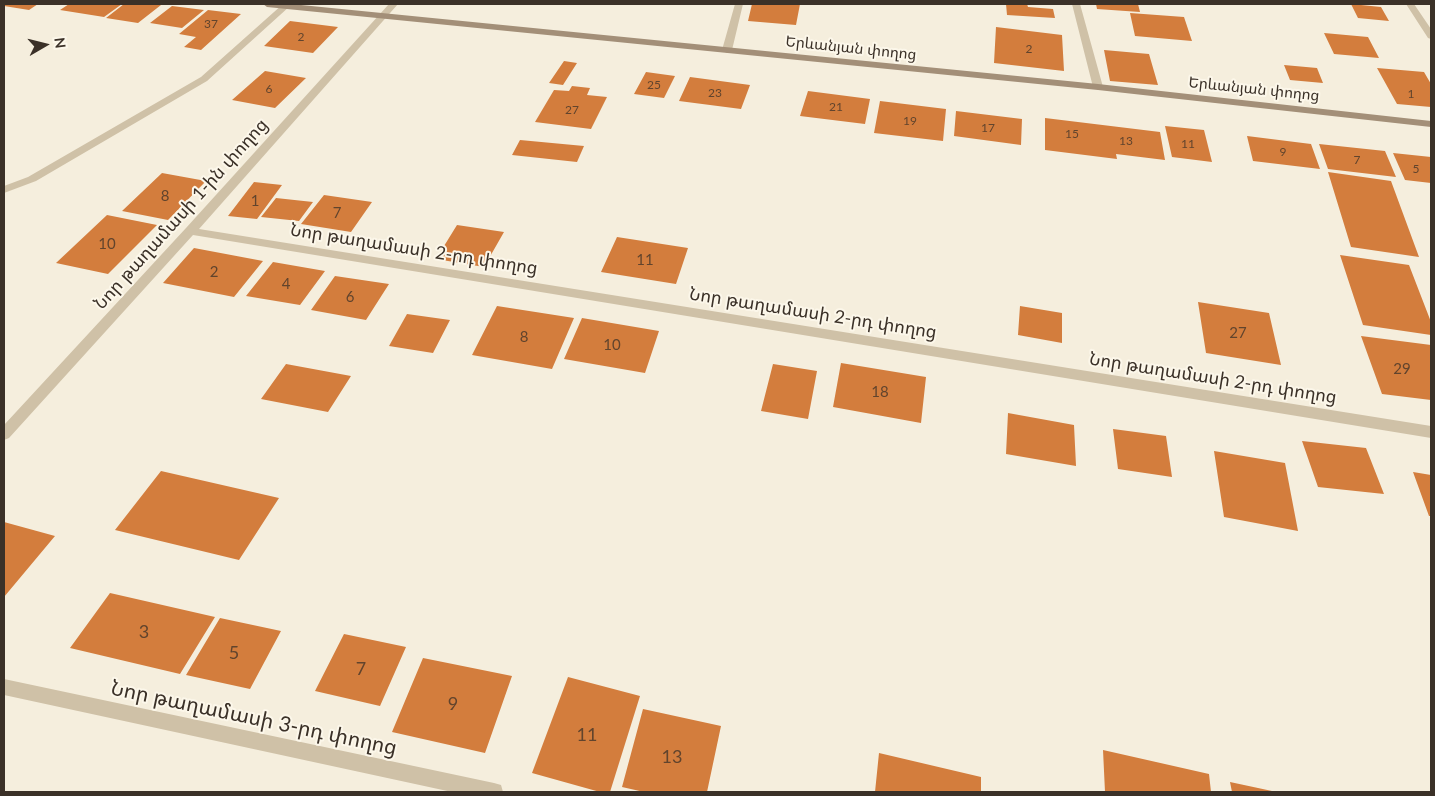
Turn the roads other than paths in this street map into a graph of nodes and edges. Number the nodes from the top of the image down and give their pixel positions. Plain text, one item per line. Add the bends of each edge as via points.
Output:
1 (267, 4) edge
2 (394, 4) edge
3 (739, 4) edge
4 (1076, 4) edge
5 (1410, 4) edge
6 (286, 6) junction
7 (382, 16) junction
8 (1431, 36) edge
9 (727, 50) junction
10 (1098, 87) junction
11 (1431, 124) edge
12 (4, 190) edge
13 (190, 231) junction
14 (1431, 432) edge
15 (4, 434) edge
16 (4, 687) edge
17 (494, 792) edge

1 - 6 main road, Երևանյան փողոց
2 - 7 street, Նոր թաղամասի 1-ին փողոց
3 - 9 street
4 - 10 street
5 - 8 street
6 - 7 main road, Երևանյան փողոց
6 - 12 street via 204,78 32,179
7 - 9 main road, Երևանյան փողոց
7 - 13 street, Նոր թաղամասի 1-ին փողոց
9 - 10 main road, Երևանյան փողոց
10 - 11 main road, Երևանյան փողոց
13 - 14 street, Նոր թաղամասի 2-րդ փողոց
13 - 15 street, Նոր թաղամասի 1-ին փողոց
16 - 17 street, Նոր թաղամասի 3-րդ փողոց

